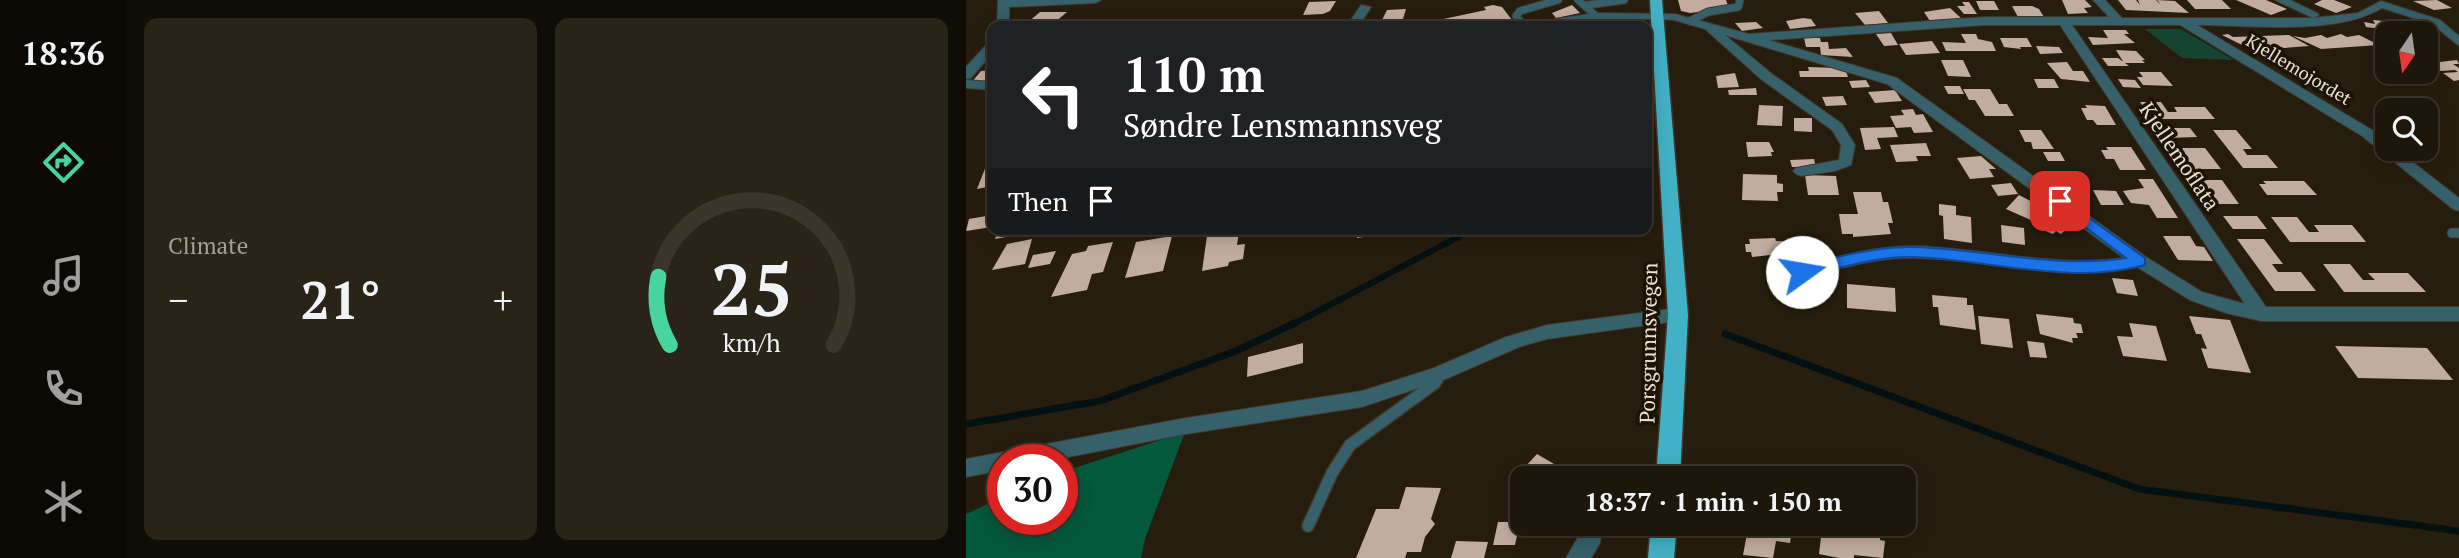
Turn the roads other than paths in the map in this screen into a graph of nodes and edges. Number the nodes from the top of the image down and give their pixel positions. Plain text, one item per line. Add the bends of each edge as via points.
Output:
1 (1095, 0) edge
2 (1558, 0) edge
3 (1578, 0) edge
4 (1624, 0) edge
5 (1740, 0) edge
6 (2099, 0) edge
7 (2281, 0) edge
8 (1004, 2) edge
9 (2383, 2) edge
10 (1587, 5) junction
11 (1365, 7) dead end
12 (1657, 8) edge
13 (2313, 15) dead end
14 (1596, 16) junction
15 (2119, 20) junction
16 (1003, 21) edge
17 (1356, 21) edge
18 (1520, 21) edge
19 (1566, 21) edge
20 (1690, 21) junction
21 (2064, 21) junction
22 (2182, 21) junction
23 (1707, 26) junction
24 (1749, 38) junction
25 (2459, 42) edge
26 (987, 52) edge
27 (966, 75) edge
28 (966, 84) edge
29 (987, 86) edge
30 (1801, 171) dead end
31 (2459, 206) edge
32 (2140, 261) junction
33 (1802, 272) dead end
34 (2459, 313) edge
35 (2261, 314) junction
36 (1678, 315) junction
37 (1441, 373) junction
38 (1669, 466) edge
39 (966, 468) edge
40 (1308, 526) dead end
41 (1589, 536) edge
42 (1663, 536) edge
43 (1578, 558) edge
44 (1661, 558) edge

1 - 8 street
2 - 18 lane via 1520,11 1516,16
3 - 10 lane
4 - 10 lane
5 - 20 lane via 1738,7 1708,12
6 - 15 street
7 - 13 street
8 - 16 street
9 - 22 street, Kjellemojordet via 2361,16 2336,22
9 - 25 street, Kjellemojordet via 2436,22
10 - 14 lane
11 - 17 street
12 - 14 street
12 - 20 street
12 - 36 highway, Porsgrunnsvegen
14 - 19 street
15 - 21 street, Kjellemojordet
15 - 22 street, Kjellemojordet
20 - 23 street
21 - 24 street, Kjellemojordet
21 - 35 street, Kjellemoflata
22 - 31 street, Kjellemojordet via 2367,133
23 - 24 street
23 - 30 street via 1844,136 1846,162
24 - 32 street via 1874,73 1900,85
26 - 27 street
28 - 29 street
32 - 33 street via 2092,269 1910,252
32 - 35 street via 2196,296
34 - 35 street
36 - 37 street via 1547,332
36 - 38 highway, Porsgrunnsvegen
37 - 39 street via 1362,399 1186,426
37 - 40 lane via 1435,383 1350,445 1332,472
41 - 43 street
42 - 44 highway

